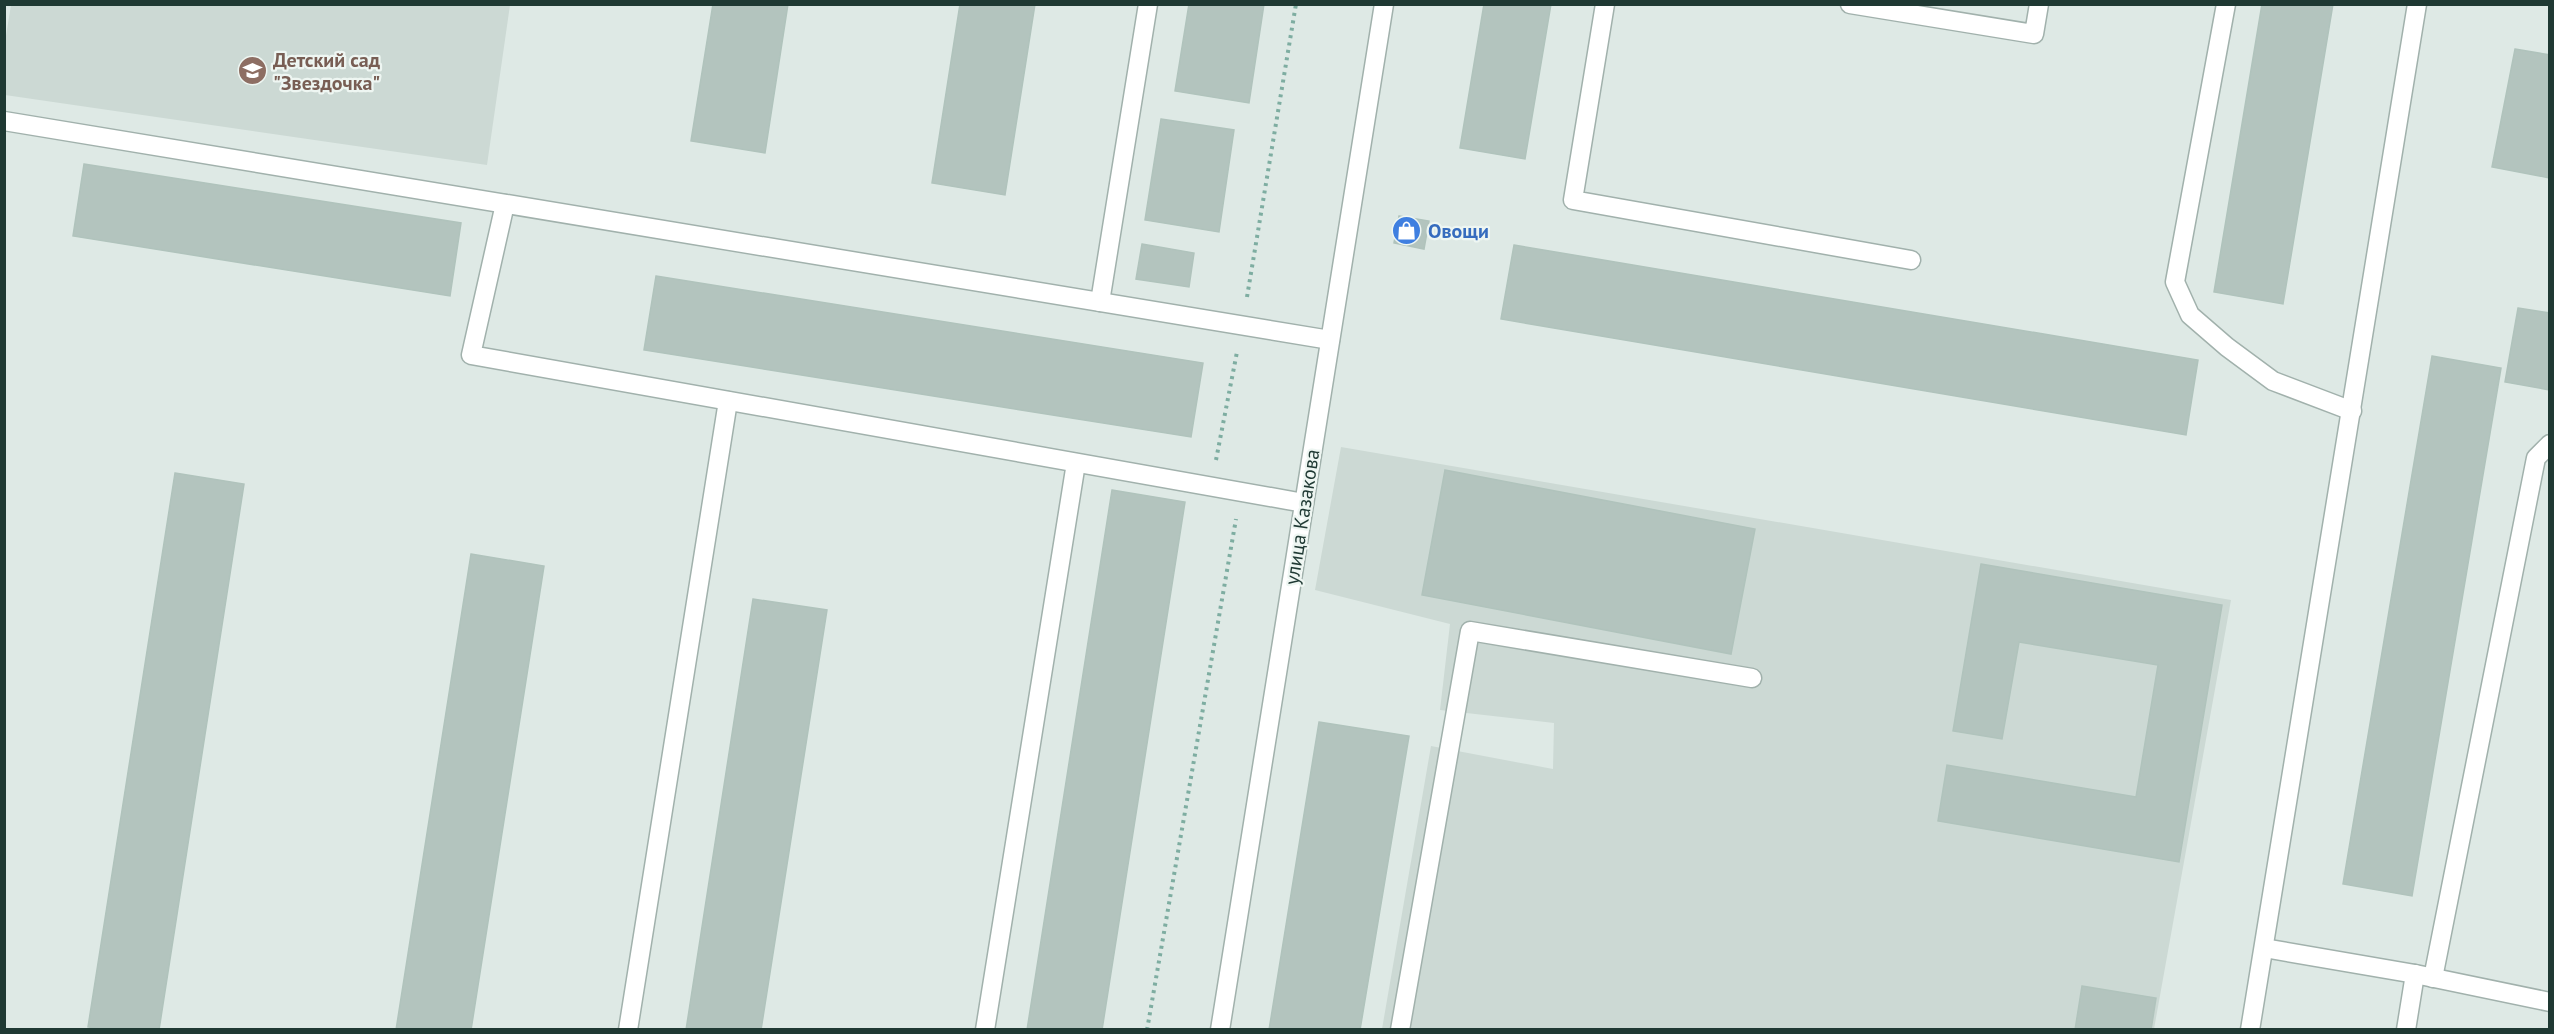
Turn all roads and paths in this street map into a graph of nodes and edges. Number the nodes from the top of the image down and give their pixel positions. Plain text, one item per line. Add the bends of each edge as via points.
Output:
1 (1148, 4) edge
2 (1296, 4) edge
3 (1384, 4) edge
4 (1605, 4) edge
5 (1850, 4) edge
6 (2039, 4) edge
7 (2226, 4) edge
8 (2417, 4) edge
9 (4, 121) edge
10 (505, 204) junction
11 (1911, 260) dead end
12 (1100, 302) junction
13 (1242, 326) junction
14 (1330, 340) junction
15 (728, 401) junction
16 (2352, 411) junction
17 (2550, 444) edge
18 (1076, 463) junction
19 (1210, 487) junction
20 (1241, 492) junction
21 (1304, 503) junction
22 (1752, 678) dead end
23 (2264, 948) junction
24 (2415, 974) junction
25 (2433, 978) junction
26 (2550, 1002) edge
27 (628, 1029) edge
28 (986, 1029) edge
29 (1148, 1029) edge
30 (1220, 1029) edge
31 (1400, 1029) edge
32 (2250, 1029) edge
33 (2406, 1029) edge

1 - 12 street
2 - 13 path
3 - 14 street, улица Казакова
4 - 11 street via 1573,200
5 - 6 street via 2034,34
7 - 16 street via 2175,282 2190,315 2245,361 2273,381
8 - 16 street
9 - 10 street
10 - 12 street
10 - 15 street via 471,355
12 - 13 street
13 - 14 street
13 - 19 path
14 - 21 street, улица Казакова
15 - 18 street
15 - 27 street
16 - 23 street
17 - 25 street via 2536,458
18 - 19 street
18 - 28 street
19 - 20 street
20 - 21 street
20 - 29 path
21 - 30 street, улица Казакова
22 - 31 street via 1470,631
23 - 24 street
23 - 32 street
24 - 25 street
24 - 33 street
25 - 26 street

